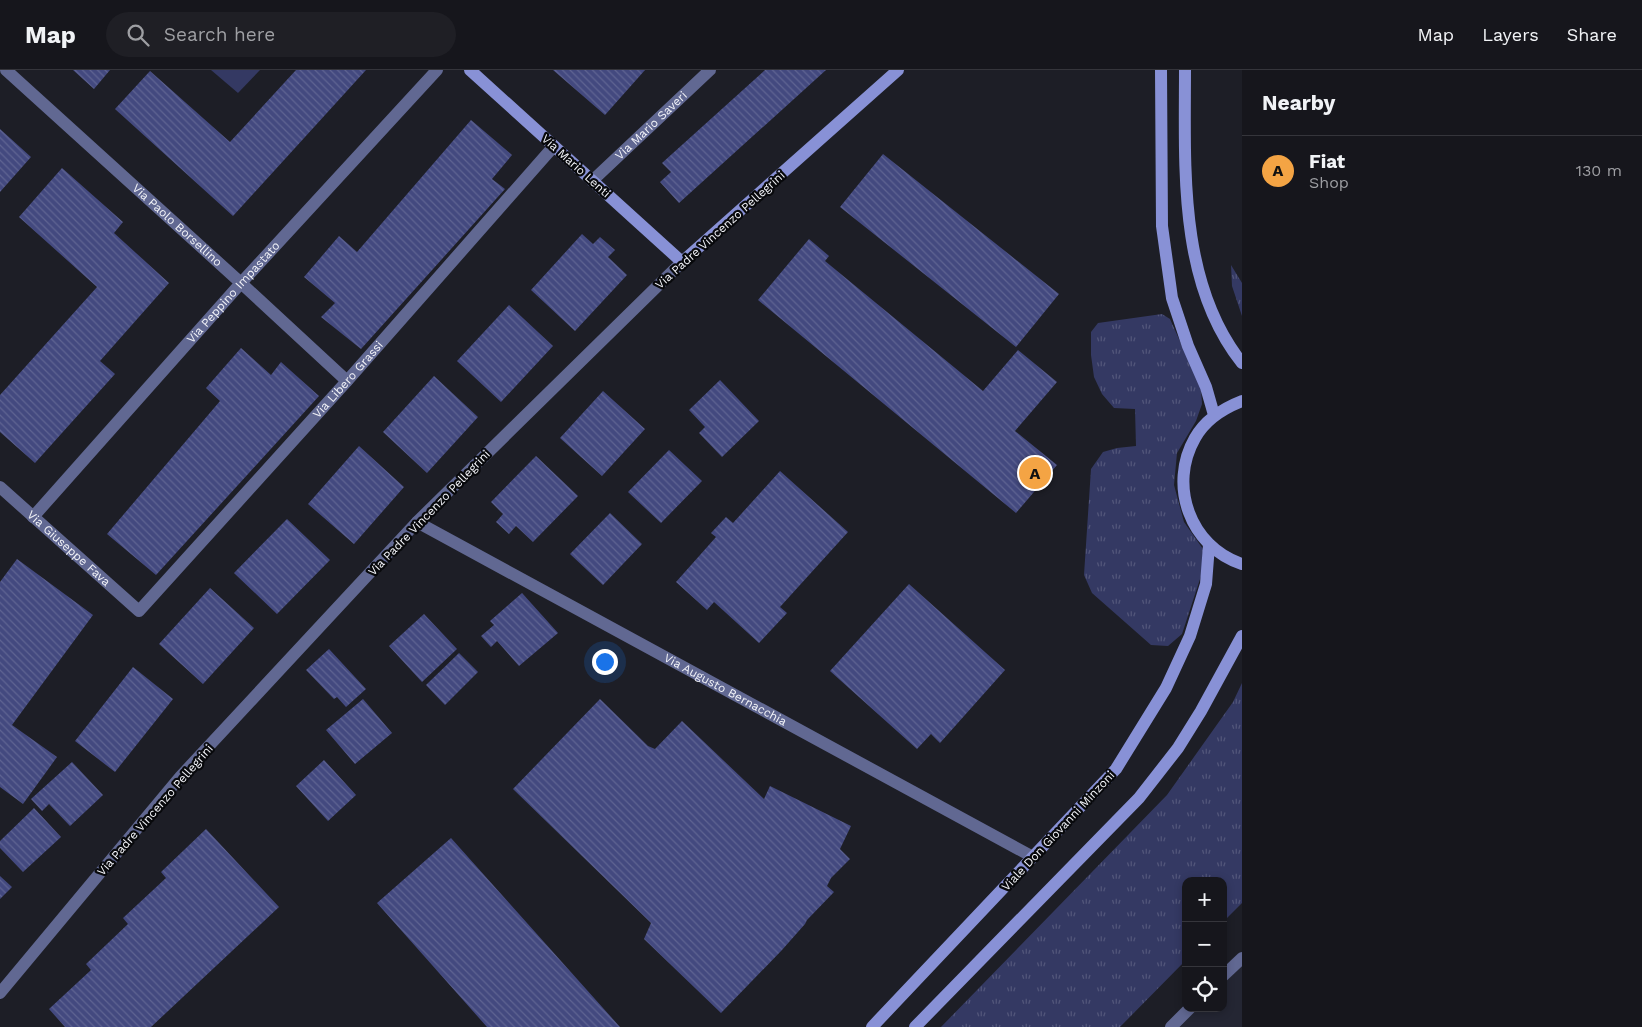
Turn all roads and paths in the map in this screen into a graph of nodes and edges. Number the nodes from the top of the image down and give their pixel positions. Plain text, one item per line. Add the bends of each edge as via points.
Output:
1 (6, 70) edge
2 (438, 70) edge
3 (470, 70) edge
4 (710, 70) edge
5 (898, 70) edge
6 (1161, 70) edge
7 (1185, 70) edge
8 (554, 146) junction
9 (592, 181) junction
10 (682, 262) junction
11 (241, 283) junction
12 (1242, 363) edge
13 (347, 381) junction
14 (1242, 400) edge
15 (1214, 415) junction
16 (0, 487) edge
17 (34, 517) junction
18 (417, 522) junction
19 (1209, 545) junction
20 (1242, 564) edge
21 (139, 611) joint
22 (1242, 636) edge
23 (1033, 857) junction
24 (1242, 958) edge
25 (1227, 972) edge
26 (0, 993) edge
27 (1186, 1012) edge
28 (872, 1027) edge
29 (915, 1027) edge
30 (1171, 1027) edge

1 - 11 street, Via Paolo Borsellino
2 - 11 street, Via Peppino Impastato
3 - 8 main road, Via Mario Lenti
4 - 9 street, Via Mario Saveri
5 - 10 main road, Via Padre Vincenzo Pellegrini
6 - 15 main road via 1162,226 1172,298
7 - 12 main road via 1187,205 1194,250 1206,297 1228,346
8 - 9 main road, Via Mario Lenti
8 - 13 street, Via Libero Grassi
9 - 10 main road, Via Mario Lenti
10 - 18 street, Via Padre Vincenzo Pellegrini
11 - 13 street, Via Paolo Borsellino
11 - 17 street, Via Peppino Impastato
13 - 21 street, Via Libero Grassi
14 - 15 main road
15 - 19 main road via 1195,437 1184,465 1183,493 1192,522
16 - 17 street, Via Giuseppe Fava
17 - 21 street, Via Giuseppe Fava
18 - 23 street, Via Augusto Bernacchia
18 - 26 street, Via Padre Vincenzo Pellegrini via 180,777
19 - 20 main road via 1223,556
19 - 23 main road, Viale Don Giovanni Minzoni via 1206,584 1190,636 1166,688 1116,769
22 - 29 main road via 1178,748 1139,798
23 - 28 main road, Viale Don Giovanni Minzoni
24 - 25 street
27 - 30 street

